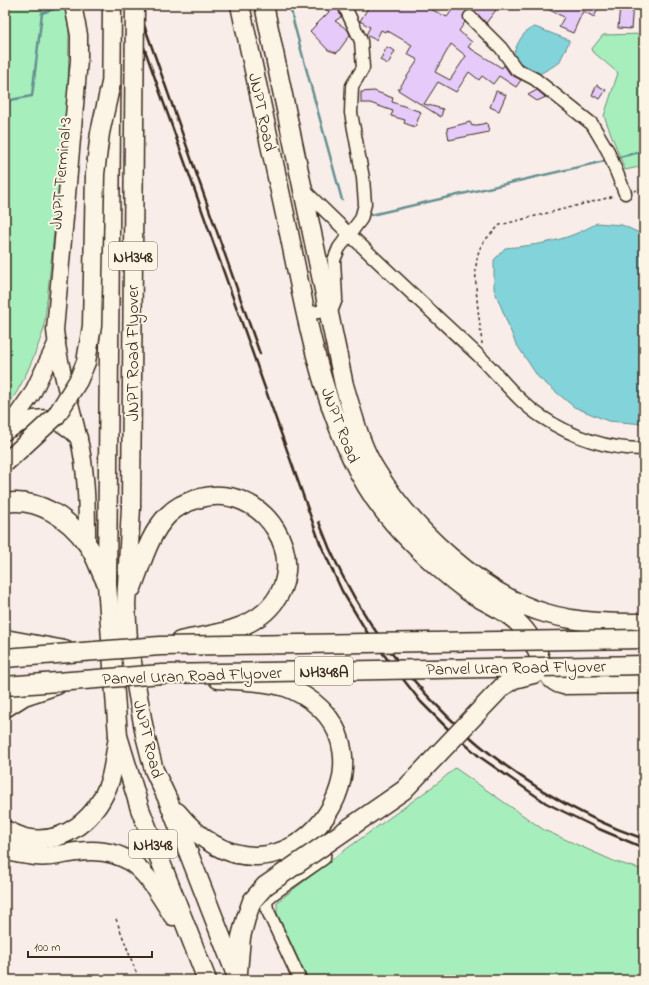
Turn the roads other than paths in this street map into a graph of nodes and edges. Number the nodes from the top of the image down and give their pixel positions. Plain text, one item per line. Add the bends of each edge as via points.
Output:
1 (73, 5) edge
2 (84, 5) edge
3 (112, 5) edge
4 (135, 5) edge
5 (240, 5) edge
6 (264, 5) edge
7 (344, 5) edge
8 (470, 17) dead end
9 (111, 83) junction
10 (303, 188) junction
11 (625, 193) road end
12 (350, 236) junction
13 (329, 310) junction
14 (306, 314) junction
15 (56, 344) junction
16 (6, 431) edge
17 (79, 438) junction
18 (644, 449) edge
19 (5, 463) edge
20 (5, 503) edge
21 (87, 544) junction
22 (107, 584) junction
23 (126, 605) junction
24 (518, 612) junction
25 (644, 623) edge
26 (5, 639) edge
27 (644, 640) edge
28 (160, 646) junction
29 (71, 651) junction
30 (5, 658) edge
31 (644, 665) edge
32 (587, 666) junction
33 (162, 674) junction
34 (73, 680) junction
35 (644, 684) edge
36 (5, 686) edge
37 (5, 708) edge
38 (118, 736) junction
39 (168, 800) junction
40 (5, 830) edge
41 (325, 845) junction
42 (5, 849) edge
43 (195, 950) junction
44 (238, 979) edge
45 (207, 980) edge
46 (300, 980) edge

1 - 15 main road, JNPT Terminal 3 via 79,35 79,60 56,311
2 - 15 main road, JNPT Terminal 3 via 89,34 88,86 66,311
3 - 9 highway, JNPT Road Flyover / NH348
4 - 23 highway, JNPT Road Flyover / NH348, bridge via 131,506
5 - 14 highway, JNPT Road
6 - 10 highway, JNPT Road
7 - 12 street via 361,41 363,68 352,86 351,113 365,204 361,219
8 - 11 street via 501,48 516,69 535,79 592,124 612,159
9 - 19 highway, bridge via 100,133 96,174 92,326 86,362 78,381 56,416
9 - 22 highway, JNPT Road Flyover / NH348, bridge
10 - 12 street
10 - 13 highway, JNPT Road
12 - 13 street via 338,248 334,260 336,299
12 - 18 street via 483,360 520,399 541,416 564,430 591,441 623,449
13 - 14 street
13 - 24 highway, JNPT Road via 344,385 357,429 376,471 398,504 424,531
14 - 24 highway, JNPT Road via 343,437 363,480 381,506 411,541 465,589
15 - 16 main road via 32,394
15 - 17 main road, JNPT Terminal 3
16 - 17 main road via 28,419 47,418 70,429
17 - 21 main road, JNPT Terminal 3 via 85,478
20 - 21 highway via 16,501 42,506 63,519
21 - 22 highway
22 - 38 highway, JNPT Road / NH348
23 - 28 highway, bridge via 157,529 168,515 185,502 208,495 226,496 244,500 263,513 278,533 286,554 285,577 278,595 265,611 248,624 225,632
23 - 39 highway, JNPT Road / NH348 via 128,640 145,735 154,770
24 - 25 highway, JNPT Road via 602,623
24 - 35 highway, JNPT Road via 547,674 556,684
26 - 29 highway
27 - 28 highway, Panvel Uran Road Flyover / NH348A, bridge
28 - 29 highway, Panvel Uran Road Flyover / NH348A, bridge
29 - 30 highway, Panvel Uran Road Flyover / NH348A, bridge
31 - 32 highway, Panvel Uran Road Flyover / NH348A, bridge
32 - 33 highway, Panvel Uran Road Flyover / NH348A, bridge
32 - 41 highway, bridge via 530,675 514,679 502,687 404,790
33 - 34 highway, Panvel Uran Road Flyover / NH348A, bridge
33 - 39 highway, bridge via 273,685 292,690 310,700 326,715 337,732 343,770 340,789 330,812 309,837 292,848 273,854 251,856 228,852 207,842 189,827
34 - 36 highway, Panvel Uran Road Flyover / NH348A, bridge
34 - 37 highway, bridge via 24,696
38 - 40 highway via 110,780 100,802 88,819 70,832 47,839 24,838
38 - 43 highway, JNPT Road / NH348 via 140,809
39 - 44 highway, JNPT Road / NH348
41 - 44 highway, bridge via 265,886 252,901 238,954
41 - 46 street via 324,858 271,895 266,902 266,909
42 - 43 highway via 41,858 96,849 117,854 138,866 156,888
43 - 45 highway, NH348

